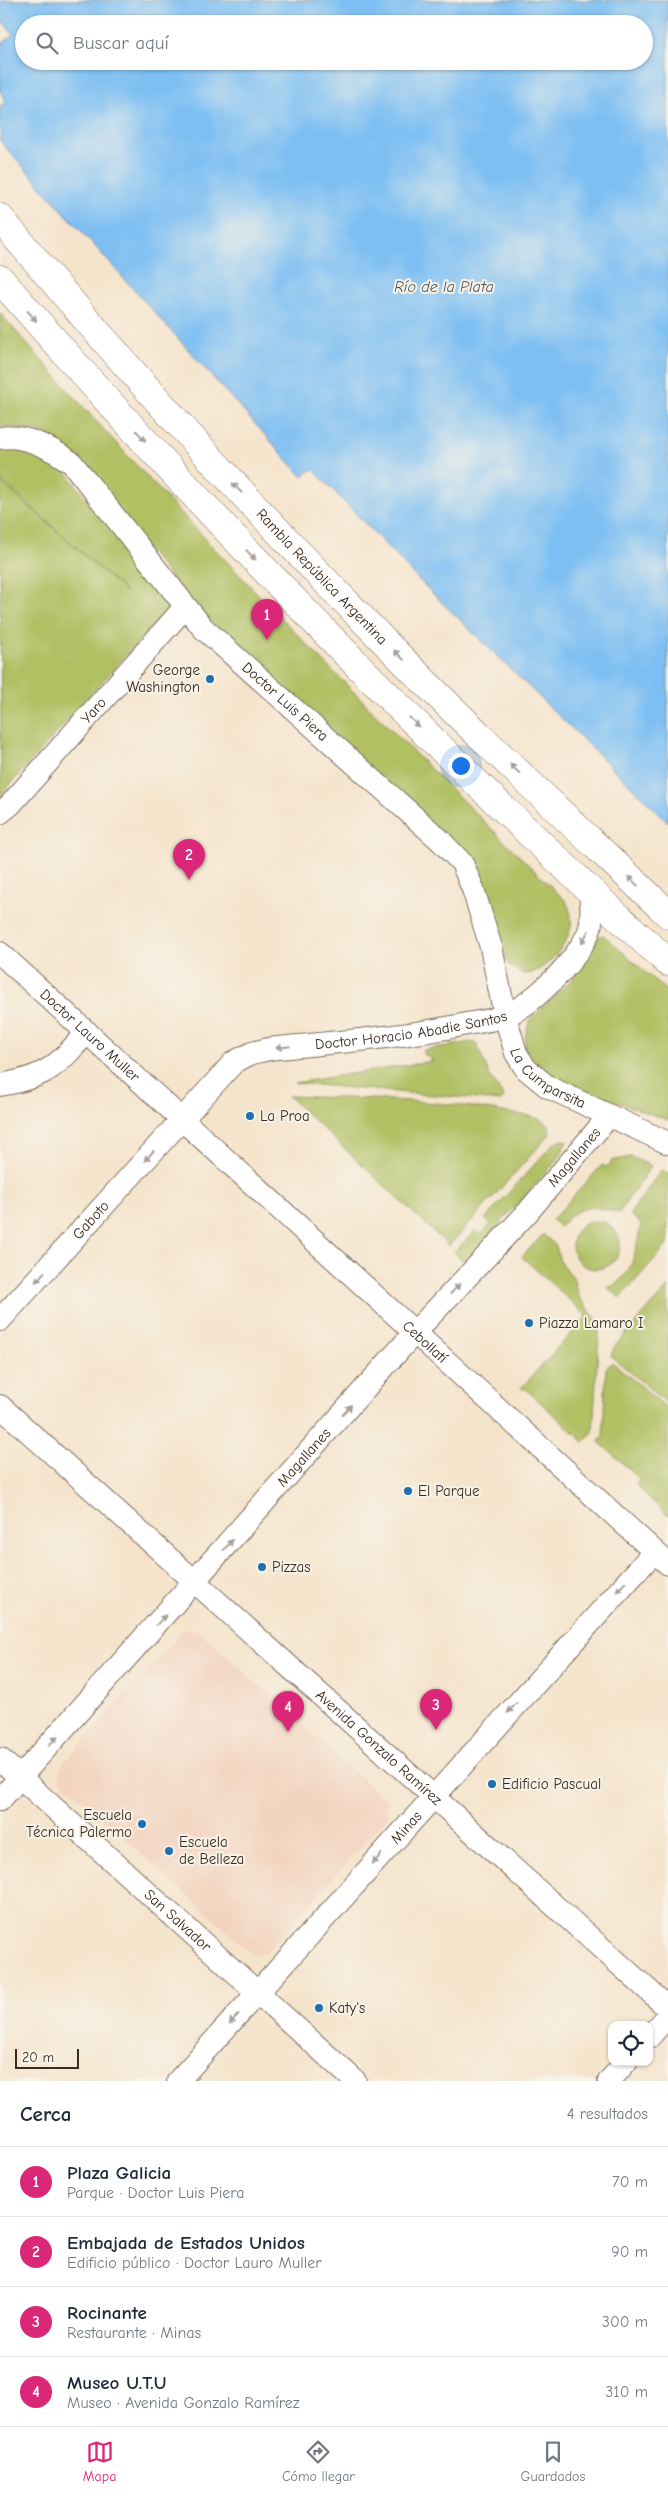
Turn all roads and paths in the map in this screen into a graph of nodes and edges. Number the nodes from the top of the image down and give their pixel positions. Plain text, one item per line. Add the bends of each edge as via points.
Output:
1 (0, 218) edge
2 (0, 279) edge
3 (0, 438) edge
4 (185, 607) junction
5 (0, 814) edge
6 (590, 890) junction
7 (668, 914) edge
8 (0, 952) edge
9 (668, 962) edge
10 (505, 1016) junction
11 (87, 1032) junction
12 (0, 1085) edge
13 (609, 1116) junction
14 (181, 1120) junction
15 (668, 1143) edge
16 (0, 1320) edge
17 (415, 1332) junction
18 (0, 1406) edge
19 (661, 1558) edge
20 (196, 1582) junction
21 (0, 1759) edge
22 (20, 1778) junction
23 (433, 1796) junction
24 (0, 1800) edge
25 (258, 1992) junction
26 (668, 2008) edge
27 (668, 2016) edge
28 (653, 2033) edge
29 (622, 2066) edge
30 (178, 2081) edge
31 (355, 2081) edge
32 (609, 2081) edge

7 -> 1 main road, Rambla República Argentina via 378,636 189,437 89,325
2 -> 6 main road via 164,462 348,656
3 - 4 street, Doctor Luis Piera via 32,442 56,451 72,463
4 - 5 street, Yaro
4 - 10 street, Doctor Luis Piera via 204,628 462,863 491,947
6 - 9 main road
6 -> 10 street, Doctor Horacio Abadie Santos via 592,911 589,930 572,958 543,990
8 - 11 street, Doctor Lauro Muller
10 - 13 street, La Cumparsita via 516,1053 526,1069 548,1087
10 -> 14 street, Doctor Horacio Abadie Santos via 431,1031 252,1053 234,1062
11 - 12 street via 63,1059 42,1075
11 - 14 street, Doctor Lauro Muller
13 - 15 street, La Cumparsita
17 -> 13 street, Magallanes via 527,1213
14 -> 16 street, Gaboto
14 - 17 street, Cebollatí
17 - 19 street, Cebollatí
20 -> 17 street, Magallanes
18 - 20 street, Avenida Gonzalo Ramírez
19 -> 23 street, Minas
22 -> 20 street, Magallanes
20 - 23 street, Avenida Gonzalo Ramírez
21 - 22 street, San Salvador
22 - 24 street, Magallanes
22 - 25 street, San Salvador
23 -> 25 street, Minas
23 - 26 street, Avenida Gonzalo Ramírez
25 -> 30 street, Minas
25 - 31 street, San Salvador
27 - 28 street
29 - 32 street

